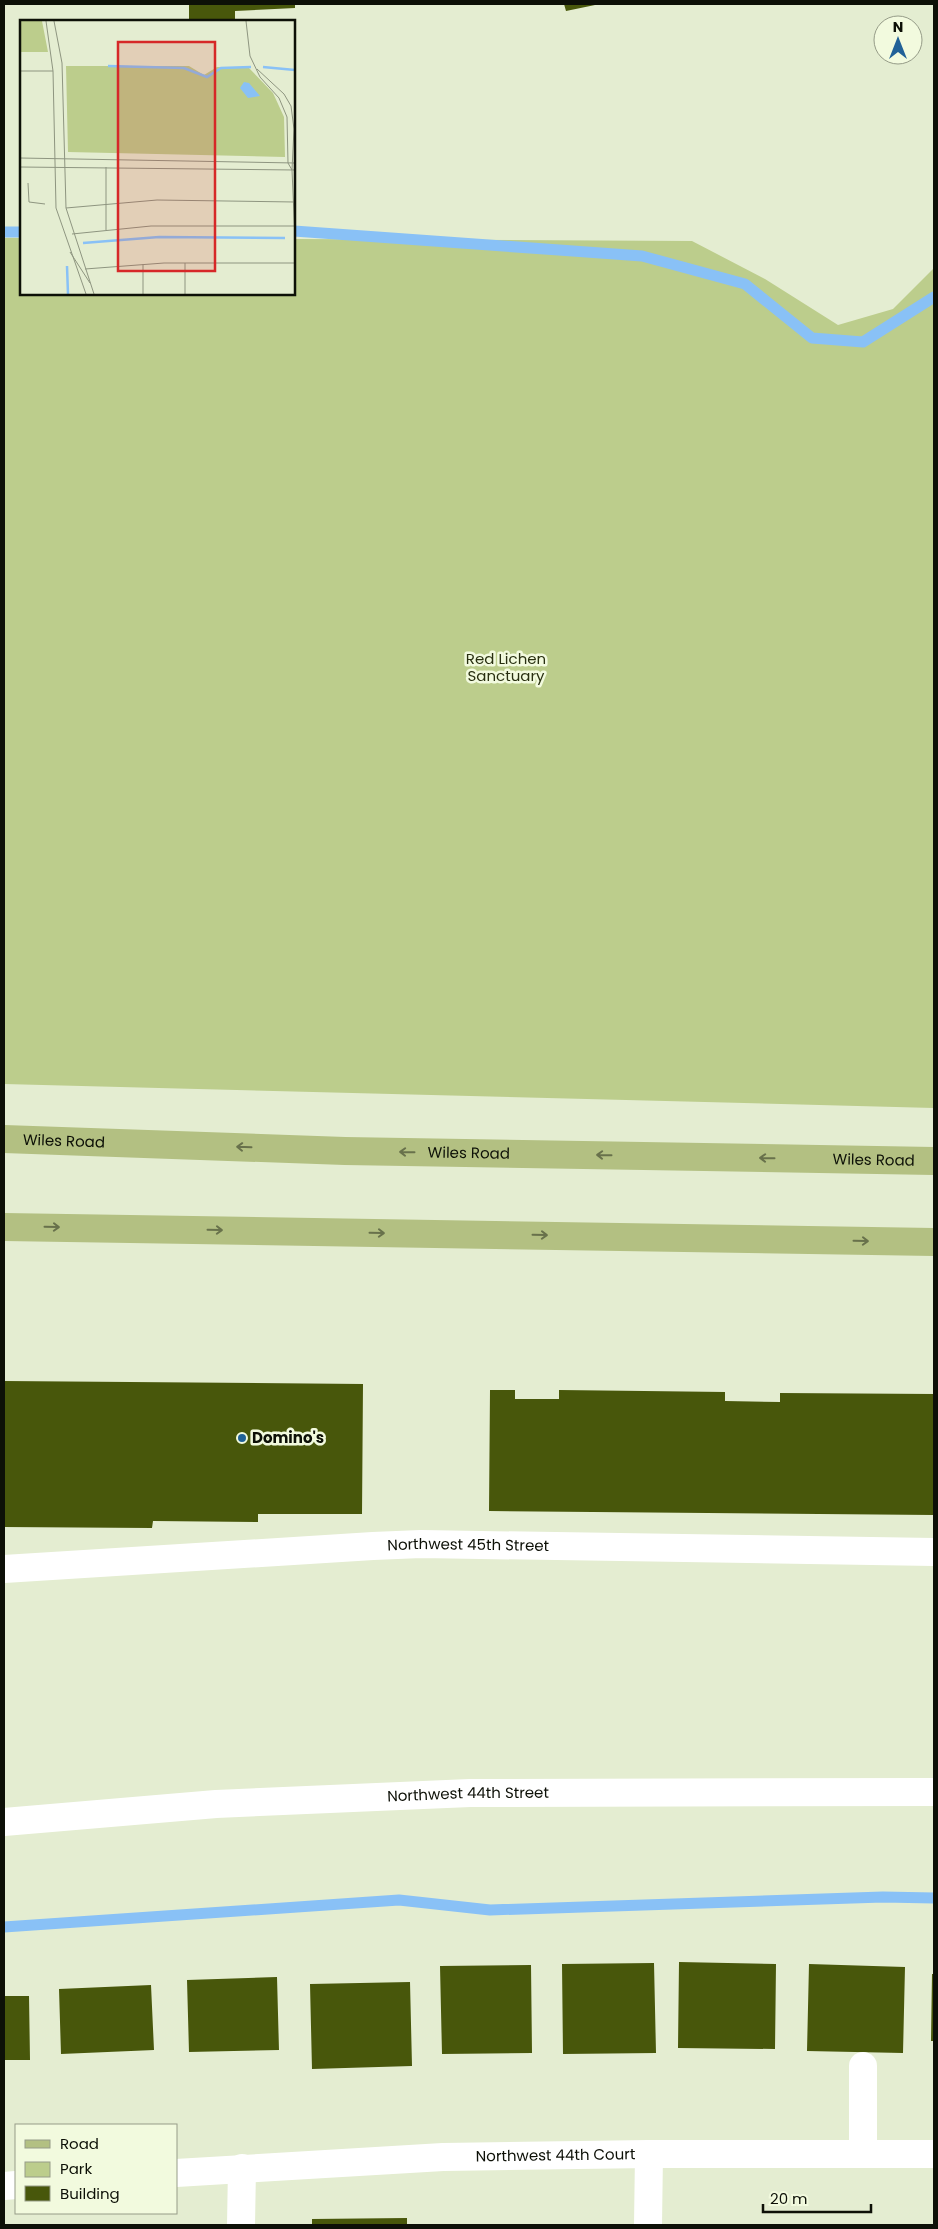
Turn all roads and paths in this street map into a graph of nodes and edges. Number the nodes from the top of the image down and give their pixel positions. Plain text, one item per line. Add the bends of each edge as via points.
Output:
1 (4, 1138) edge
2 (934, 1161) edge
3 (4, 1227) edge
4 (934, 1242) edge
5 (934, 1552) edge
6 (4, 1569) edge
7 (934, 1792) edge
8 (4, 1822) edge
9 (863, 2066) dead end
10 (649, 2154) junction
11 (863, 2154) junction
12 (934, 2154) edge
13 (242, 2168) junction
14 (178, 2173) edge
15 (242, 2225) edge
16 (648, 2225) edge

2 -> 1 main road, Wiles Road via 345,1151
3 -> 4 main road
5 - 6 street, Northwest 45th Street via 421,1544
7 - 8 street, Northwest 44th Street via 470,1793 216,1804
9 - 11 street
10 - 11 street, Northwest 44th Court
10 - 13 street, Northwest 44th Court via 443,2157
10 - 16 street
11 - 12 street, Northwest 44th Court
13 - 14 street, Northwest 44th Court
13 - 15 street

